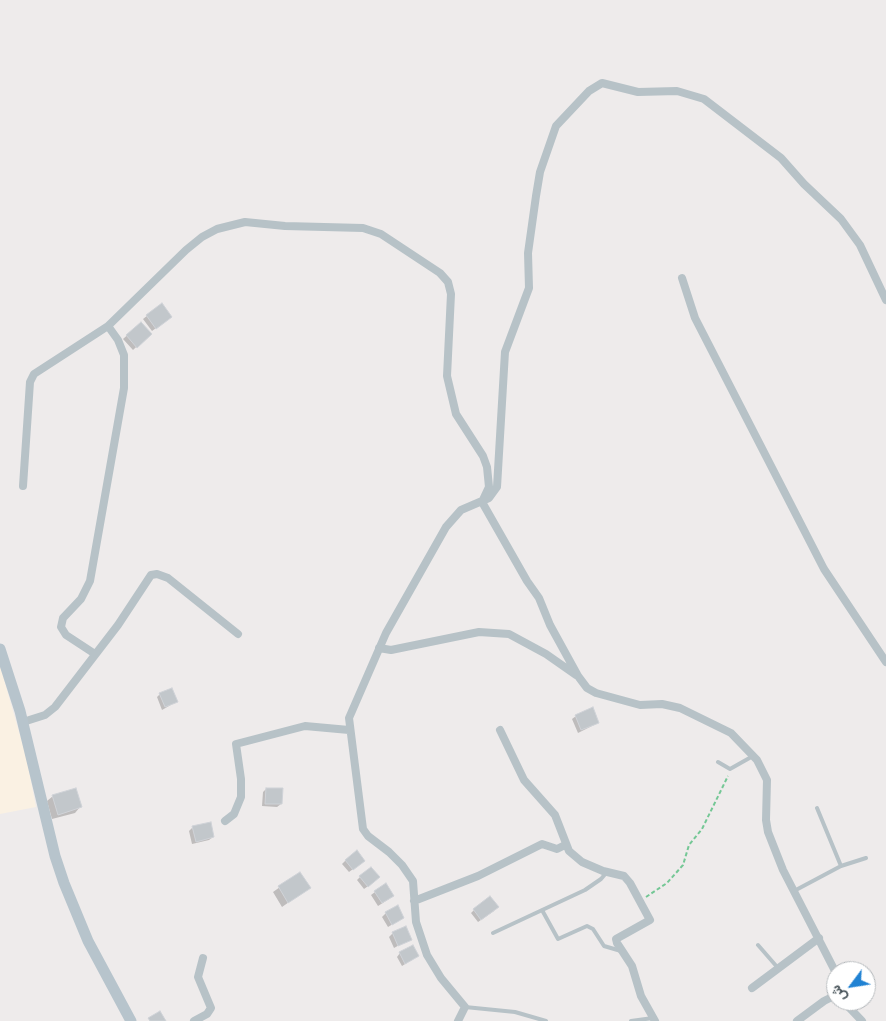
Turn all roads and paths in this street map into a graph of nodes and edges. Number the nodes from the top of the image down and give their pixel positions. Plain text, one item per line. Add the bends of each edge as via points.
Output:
1 (682, 278) dead end
2 (886, 300) edge
3 (108, 326) junction
4 (23, 486) dead end
5 (482, 502) junction
6 (238, 634) dead end
7 (379, 648) junction
8 (0, 649) edge
9 (95, 654) junction
10 (886, 662) edge
11 (578, 676) junction
12 (22, 722) junction
13 (350, 730) junction
14 (500, 730) dead end
15 (754, 756) junction
16 (718, 762) dead end
17 (730, 769) junction
18 (818, 808) dead end
19 (225, 820) dead end
20 (565, 845) junction
21 (866, 858) dead end
22 (841, 866) junction
23 (607, 872) junction
24 (794, 891) junction
25 (414, 901) junction
26 (640, 901) junction
27 (542, 910) junction
28 (493, 933) dead end
29 (819, 938) junction
30 (758, 945) dead end
31 (621, 951) junction
32 (203, 958) dead end
33 (830, 961) edge
34 (778, 968) junction
35 (752, 988) dead end
36 (826, 1000) edge
37 (465, 1006) junction
38 (852, 1011) edge
39 (654, 1019) edge
40 (131, 1021) edge
41 (194, 1021) edge
42 (458, 1021) edge
43 (546, 1021) edge
44 (631, 1021) edge
45 (797, 1021) edge
46 (862, 1021) edge

1 - 10 street via 695,318 822,564
2 - 5 street via 860,246 841,219 780,158 712,104 677,91 638,92 602,83 595,86 556,126 540,172 528,253 529,288 506,344 503,365 497,487
3 - 4 street via 32,378
3 - 5 street via 186,250 217,229 252,222 292,227 363,228 376,232 440,273 448,282 447,376 456,414 487,467 489,487
3 - 9 street via 124,355 124,388 90,581 81,599 63,618 61,627 66,635
5 - 7 street via 453,517
5 - 11 street via 539,598
6 - 9 street via 168,578 156,574 151,575
7 - 11 street via 390,650 479,632 509,634
7 - 13 street via 349,718
8 - 12 main road
9 - 12 street via 55,707 45,715
11 - 15 street via 596,694 640,705 662,704 680,708 731,733
12 - 40 main road via 64,883 88,940
13 - 19 street via 305,726 236,744 241,797 234,814
13 - 25 street via 363,828 408,874 413,882
14 - 20 street via 524,780 555,815
15 - 17 lane
15 - 24 street via 767,780 768,832
16 - 17 lane
17 - 26 path via 702,829 689,845 683,865 667,883
18 - 22 lane
20 - 23 street via 577,858
20 - 25 street via 557,849 542,844 478,876
21 - 22 lane
22 - 24 lane
23 - 26 street via 624,876
23 - 27 lane via 585,890
24 - 29 street
25 - 37 street via 416,922 427,955 441,978
26 - 31 street via 650,920 616,939
27 - 28 lane
27 - 31 lane via 558,940 587,926 593,929 604,946
29 - 33 street
29 - 34 street
30 - 34 lane
31 - 39 street via 632,966 641,996
32 - 41 street via 198,977 211,1008
34 - 35 street
36 - 45 street
37 - 42 street
37 - 43 lane via 515,1012
38 - 46 street
39 - 44 lane

